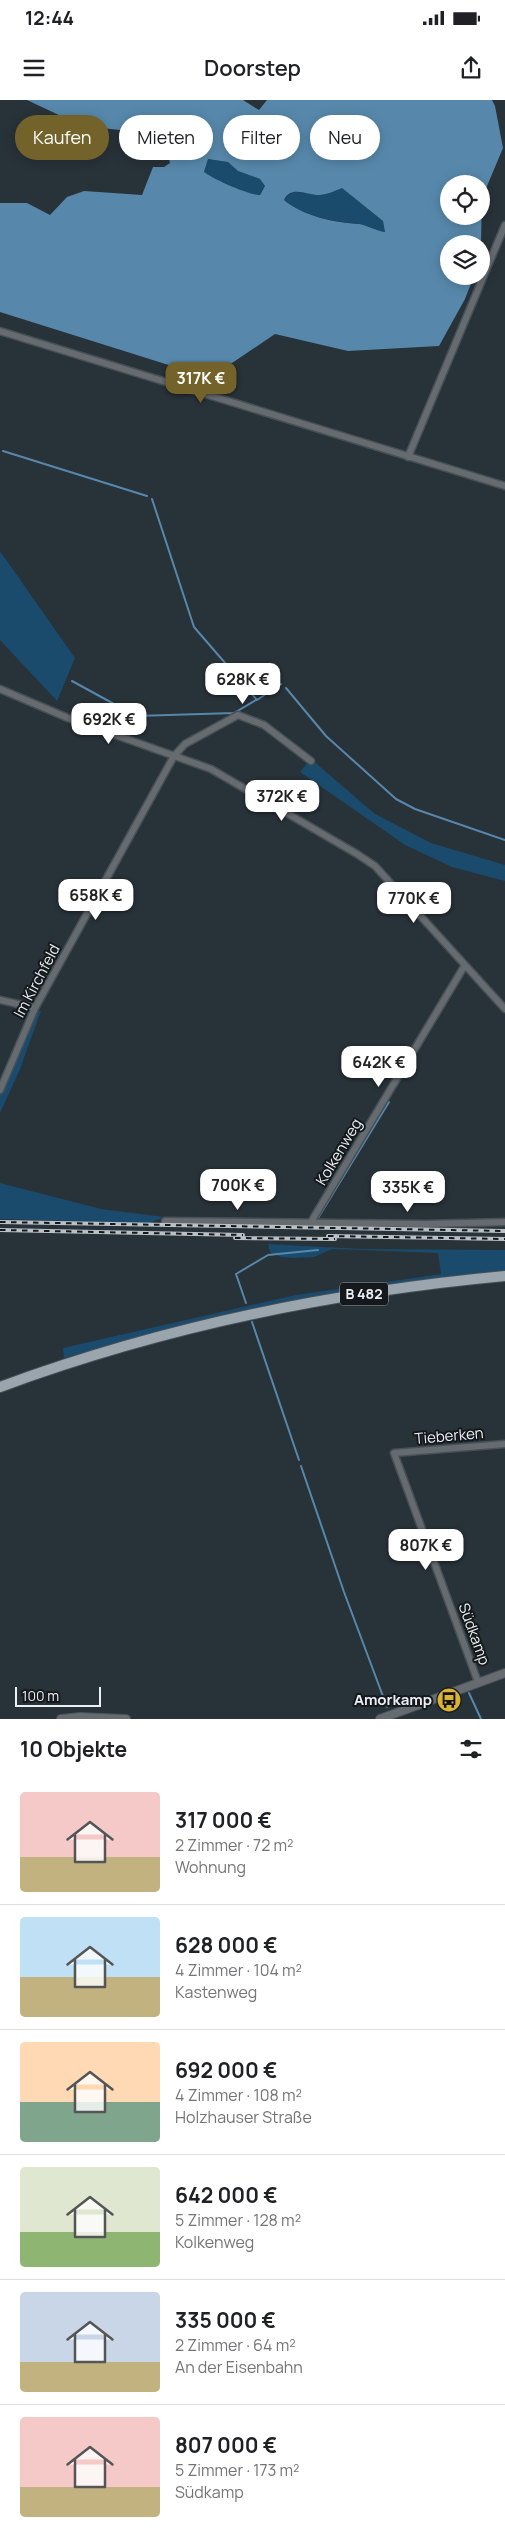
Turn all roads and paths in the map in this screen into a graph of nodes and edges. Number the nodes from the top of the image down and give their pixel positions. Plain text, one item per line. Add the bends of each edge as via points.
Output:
1 (505, 225) edge
2 (0, 331) edge
3 (408, 457) junction
4 (505, 486) edge
5 (0, 689) edge
6 (174, 756) junction
7 (311, 761) dead end
8 (465, 966) junction
9 (0, 1000) edge
10 (35, 1008) junction
11 (505, 1009) edge
12 (0, 1090) edge
13 (165, 1221) dead end
14 (311, 1222) junction
15 (505, 1222) edge
16 (505, 1276) edge
17 (0, 1386) edge
18 (505, 1444) edge
19 (394, 1453) joint
20 (505, 1673) edge
21 (478, 1682) junction
22 (61, 1719) edge
23 (126, 1719) edge
24 (380, 1719) edge

1 - 3 street
2 - 3 street
3 - 4 street
5 - 6 street via 68,718
6 - 7 street via 186,744 238,715 264,725
6 - 8 street via 238,783 375,866
6 - 10 street, Im Kirchfeld
8 - 11 street
8 - 14 street, Kolkenweg
9 - 10 street
10 - 12 street, Im Kirchfeld
13 - 14 street
14 - 15 street
16 - 17 main road, B 482 via 382,1291 225,1320 120,1346
18 - 19 street, Tieberken
19 - 21 street, Südkamp
20 - 21 street
21 - 24 street
22 - 23 street

